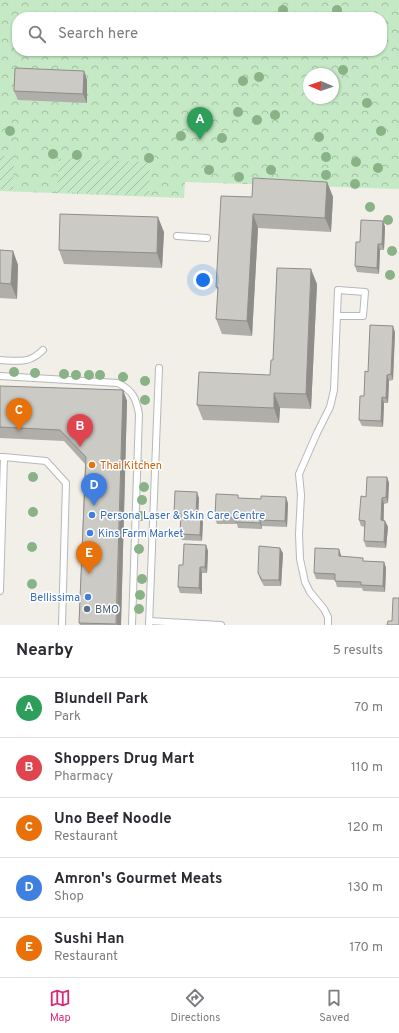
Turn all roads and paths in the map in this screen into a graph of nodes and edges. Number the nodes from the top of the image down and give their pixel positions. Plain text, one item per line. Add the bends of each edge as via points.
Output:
1 (177, 236) dead end
2 (207, 238) dead end
3 (337, 316) junction
4 (43, 350) dead end
5 (0, 360) edge
6 (158, 368) dead end
7 (0, 376) edge
8 (2, 457) edge
9 (0, 591) edge
10 (149, 623) edge
11 (62, 625) edge
12 (132, 625) edge
13 (221, 625) edge
14 (328, 625) edge

1 - 2 lane
3 - 3 lane via 338,290 365,292 363,316
3 - 14 lane via 334,390 330,407 300,474 300,559 305,582 326,613
4 - 5 lane via 25,361
6 - 10 lane
7 - 12 lane via 118,383 133,394 139,414
8 - 9 lane
8 - 11 lane via 46,461 66,483
10 - 13 lane

